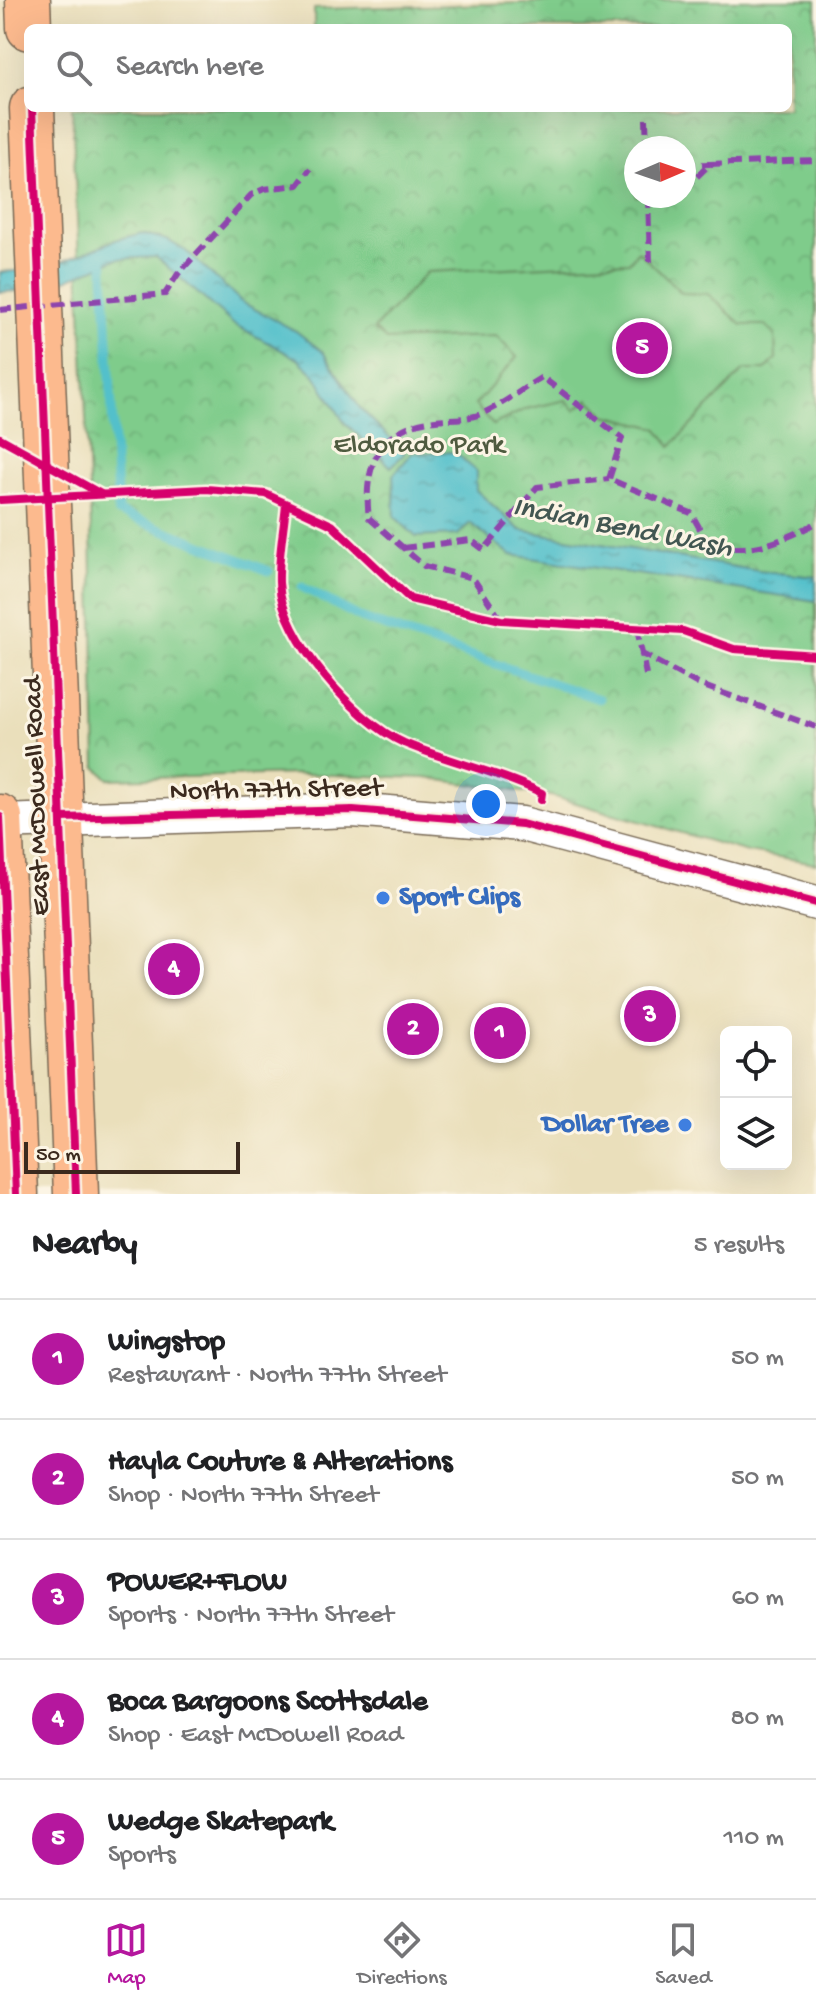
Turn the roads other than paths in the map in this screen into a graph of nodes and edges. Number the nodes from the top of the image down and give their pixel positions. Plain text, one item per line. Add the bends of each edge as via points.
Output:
1 (28, 0) edge
2 (29, 24) edge
3 (32, 112) edge
4 (61, 818) junction
5 (0, 820) edge
6 (816, 903) edge
7 (16, 1194) edge
8 (76, 1194) edge

1 - 2 main road
3 - 4 main road, East McDowell Road
4 - 5 street, North 77th Street
4 - 6 street, North 77th Street via 353,810 522,824
4 - 8 main road, East McDowell Road
5 - 7 main road, East McDowell Road

